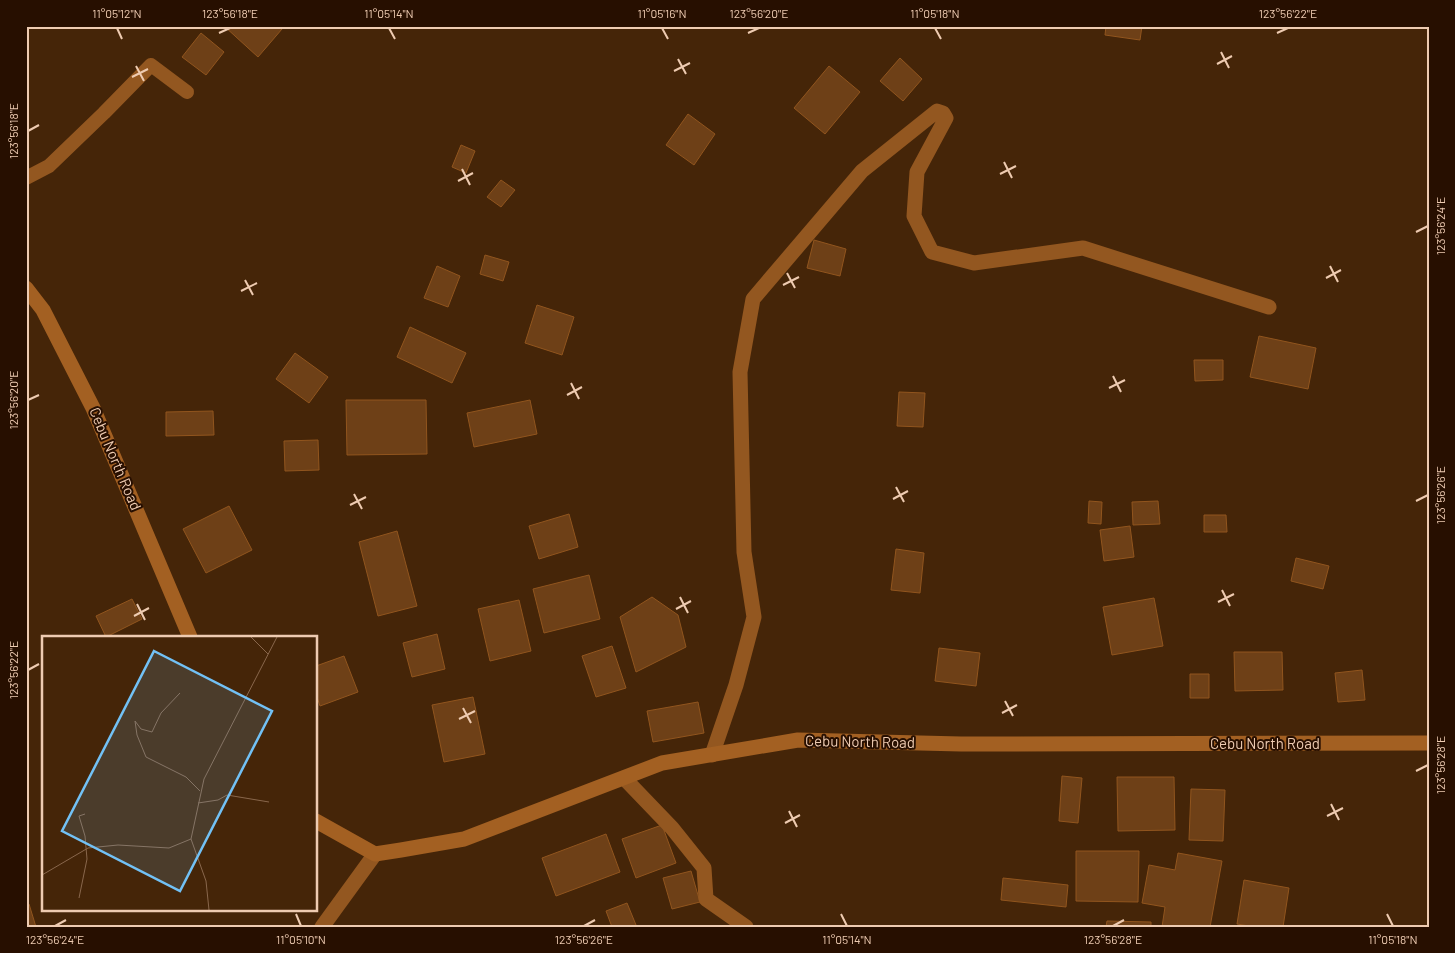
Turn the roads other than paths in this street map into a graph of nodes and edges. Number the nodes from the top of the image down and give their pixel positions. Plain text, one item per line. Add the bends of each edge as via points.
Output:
1 (187, 92) dead end
2 (26, 178) edge
3 (26, 288) edge
4 (1269, 307) dead end
5 (190, 636) edge
6 (1429, 743) edge
7 (712, 755) junction
8 (624, 778) junction
9 (318, 822) edge
10 (375, 854) junction
11 (322, 927) edge
12 (746, 927) edge

1 - 2 lane via 151,64 49,166
3 - 5 main road, Cebu North Road via 43,310 93,408
4 - 7 street via 1083,248 974,263 932,252 914,216 916,172 946,118 943,113 937,112 862,171 753,299 740,372 744,552 754,617 736,685
6 - 7 main road, Cebu North Road via 961,744 798,740
7 - 8 main road, Cebu North Road via 662,763
8 - 10 main road, Cebu North Road via 464,839
8 - 12 street via 672,828 704,868 706,899
9 - 10 main road
10 - 11 street

